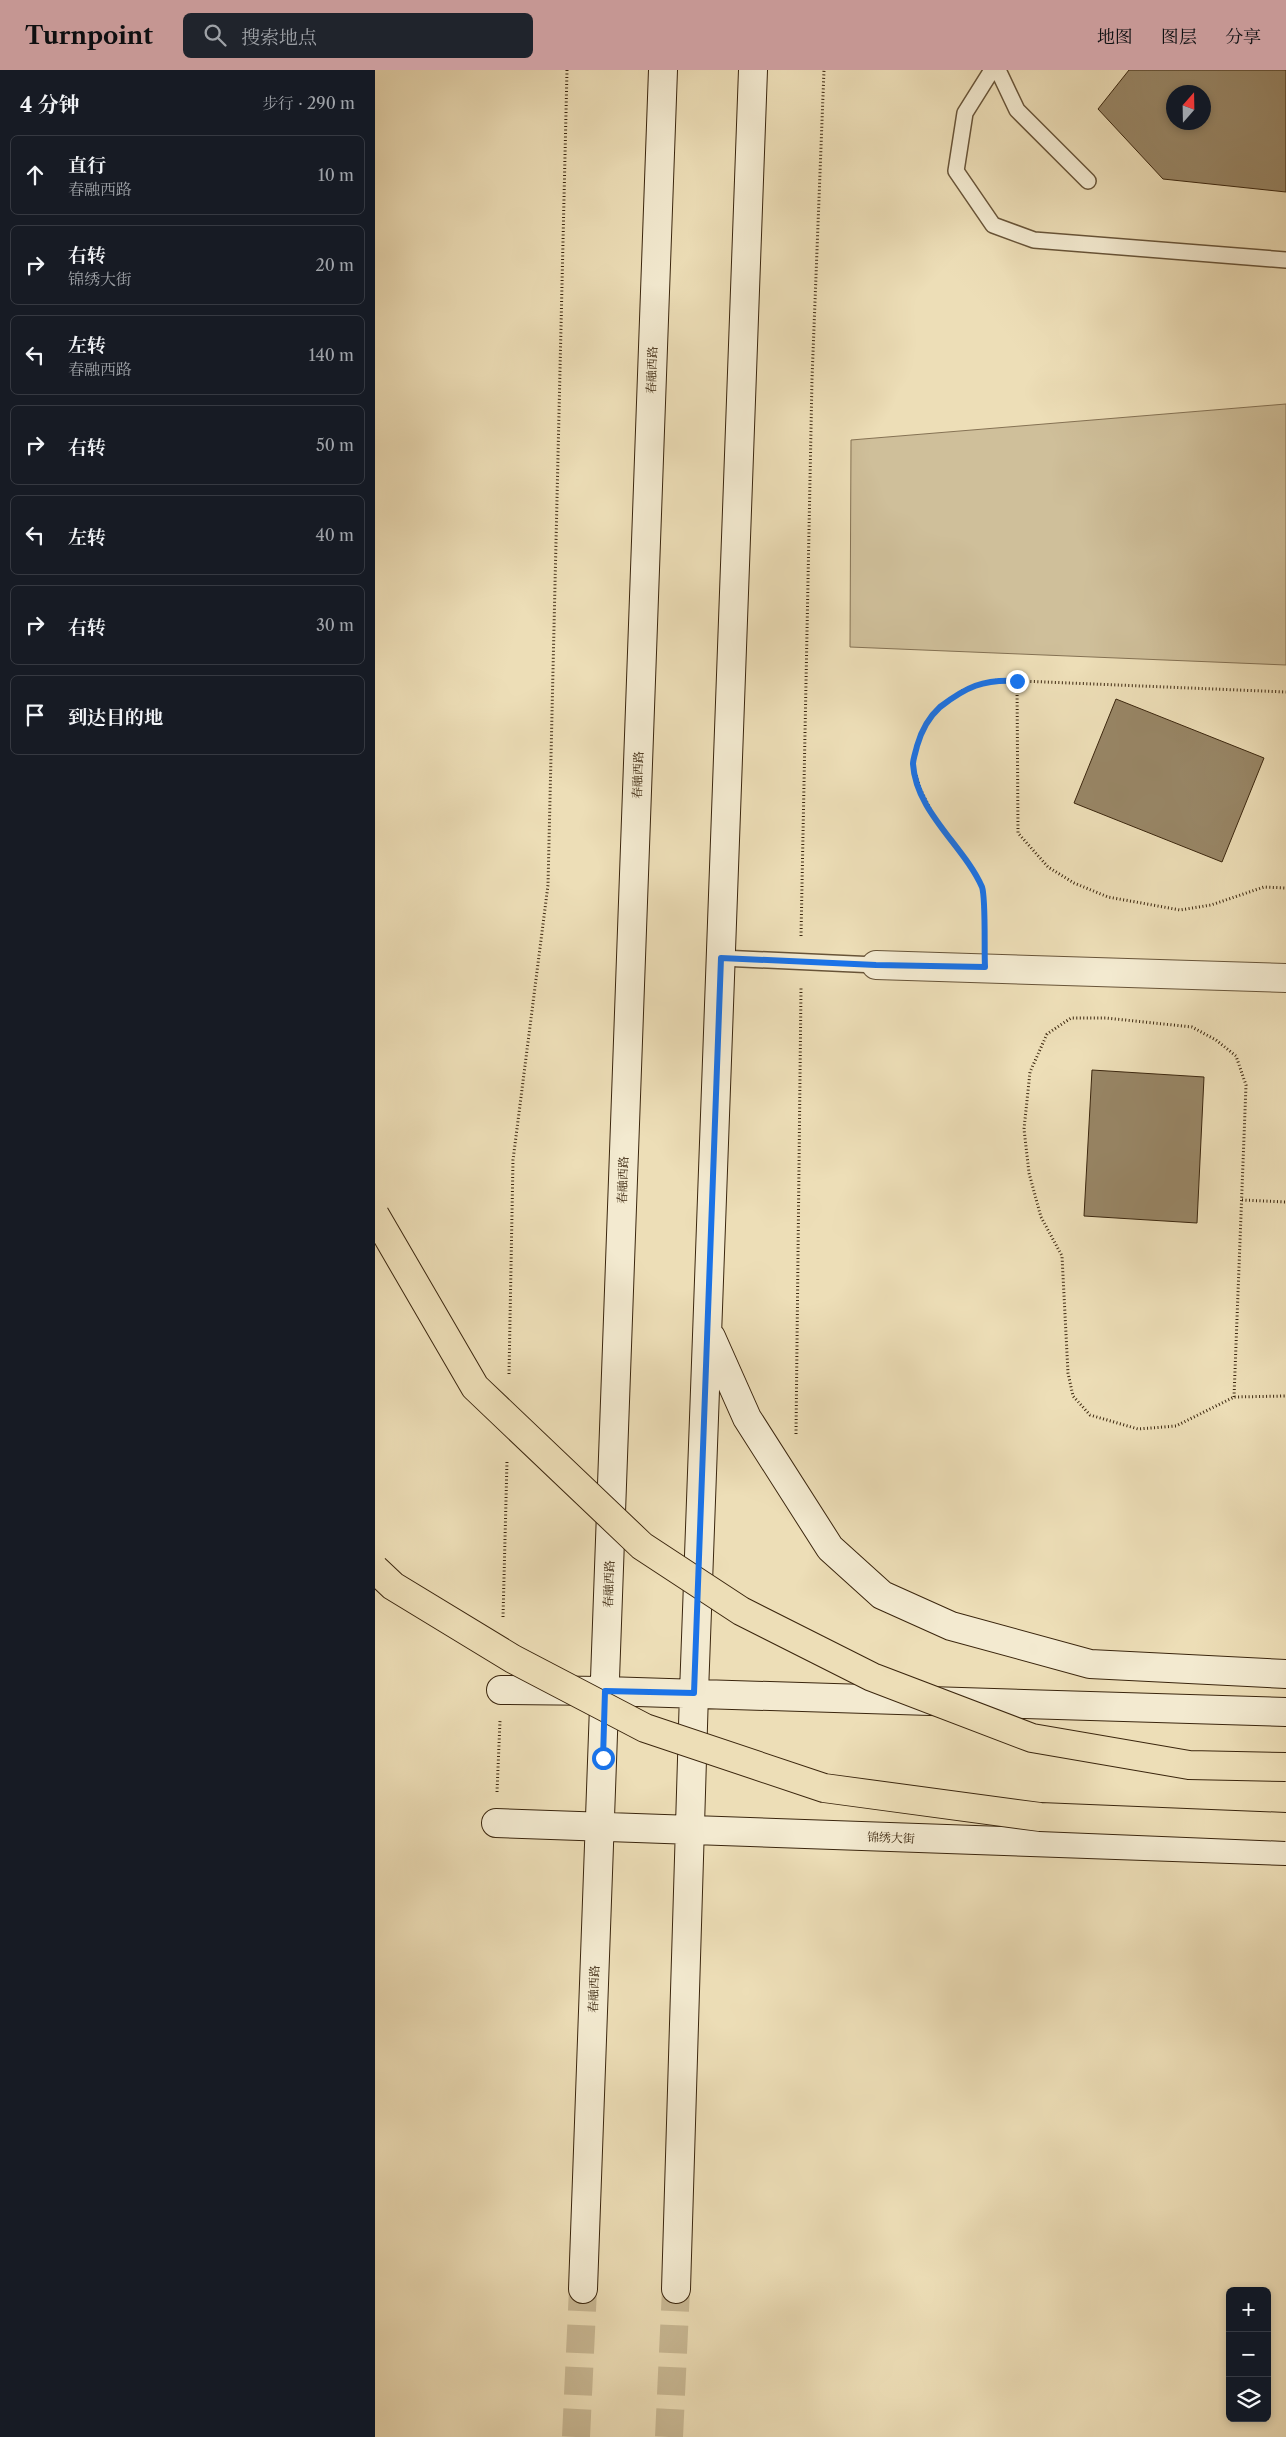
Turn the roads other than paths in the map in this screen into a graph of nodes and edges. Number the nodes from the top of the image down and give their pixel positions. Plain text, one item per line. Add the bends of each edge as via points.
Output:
1 (663, 70) edge
2 (753, 70) edge
3 (992, 70) edge
4 (998, 70) edge
5 (1088, 181) dead end
6 (1286, 260) edge
7 (721, 958) junction
8 (876, 965) joint
9 (1286, 978) edge
10 (375, 1215) edge
11 (709, 1332) junction
12 (375, 1570) edge
13 (1286, 1674) edge
14 (501, 1690) road end
15 (605, 1691) junction
16 (694, 1693) junction
17 (1286, 1712) edge
18 (1286, 1767) edge
19 (496, 1823) road end
20 (1286, 1827) edge
21 (600, 1828) junction
22 (690, 1831) junction
23 (1286, 1851) edge
24 (583, 2289) tunnel mouth
25 (676, 2289) tunnel mouth

1 - 15 main road, 春融西路
2 - 7 main road
3 - 6 lane via 965,114 956,171 993,225 1034,240
4 - 5 lane via 1017,110
7 - 8 lane
7 - 11 main road
8 - 9 main road
10 - 18 highway, bridge via 475,1387 642,1546 741,1611 871,1677 1032,1738 1189,1765
11 - 13 main road via 747,1418 830,1548 882,1594 951,1626 1090,1664
11 - 16 main road
12 - 20 highway, bridge via 393,1586 513,1659 645,1728 824,1788 1040,1817
14 - 15 main road
15 - 16 main road
15 - 21 main road, 春融西路
16 - 17 main road
16 - 22 main road
19 - 21 main road, 锦绣大街
21 - 22 main road, 锦绣大街
21 - 24 main road, 春融西路
22 - 23 main road, 锦绣大街
22 - 25 main road

